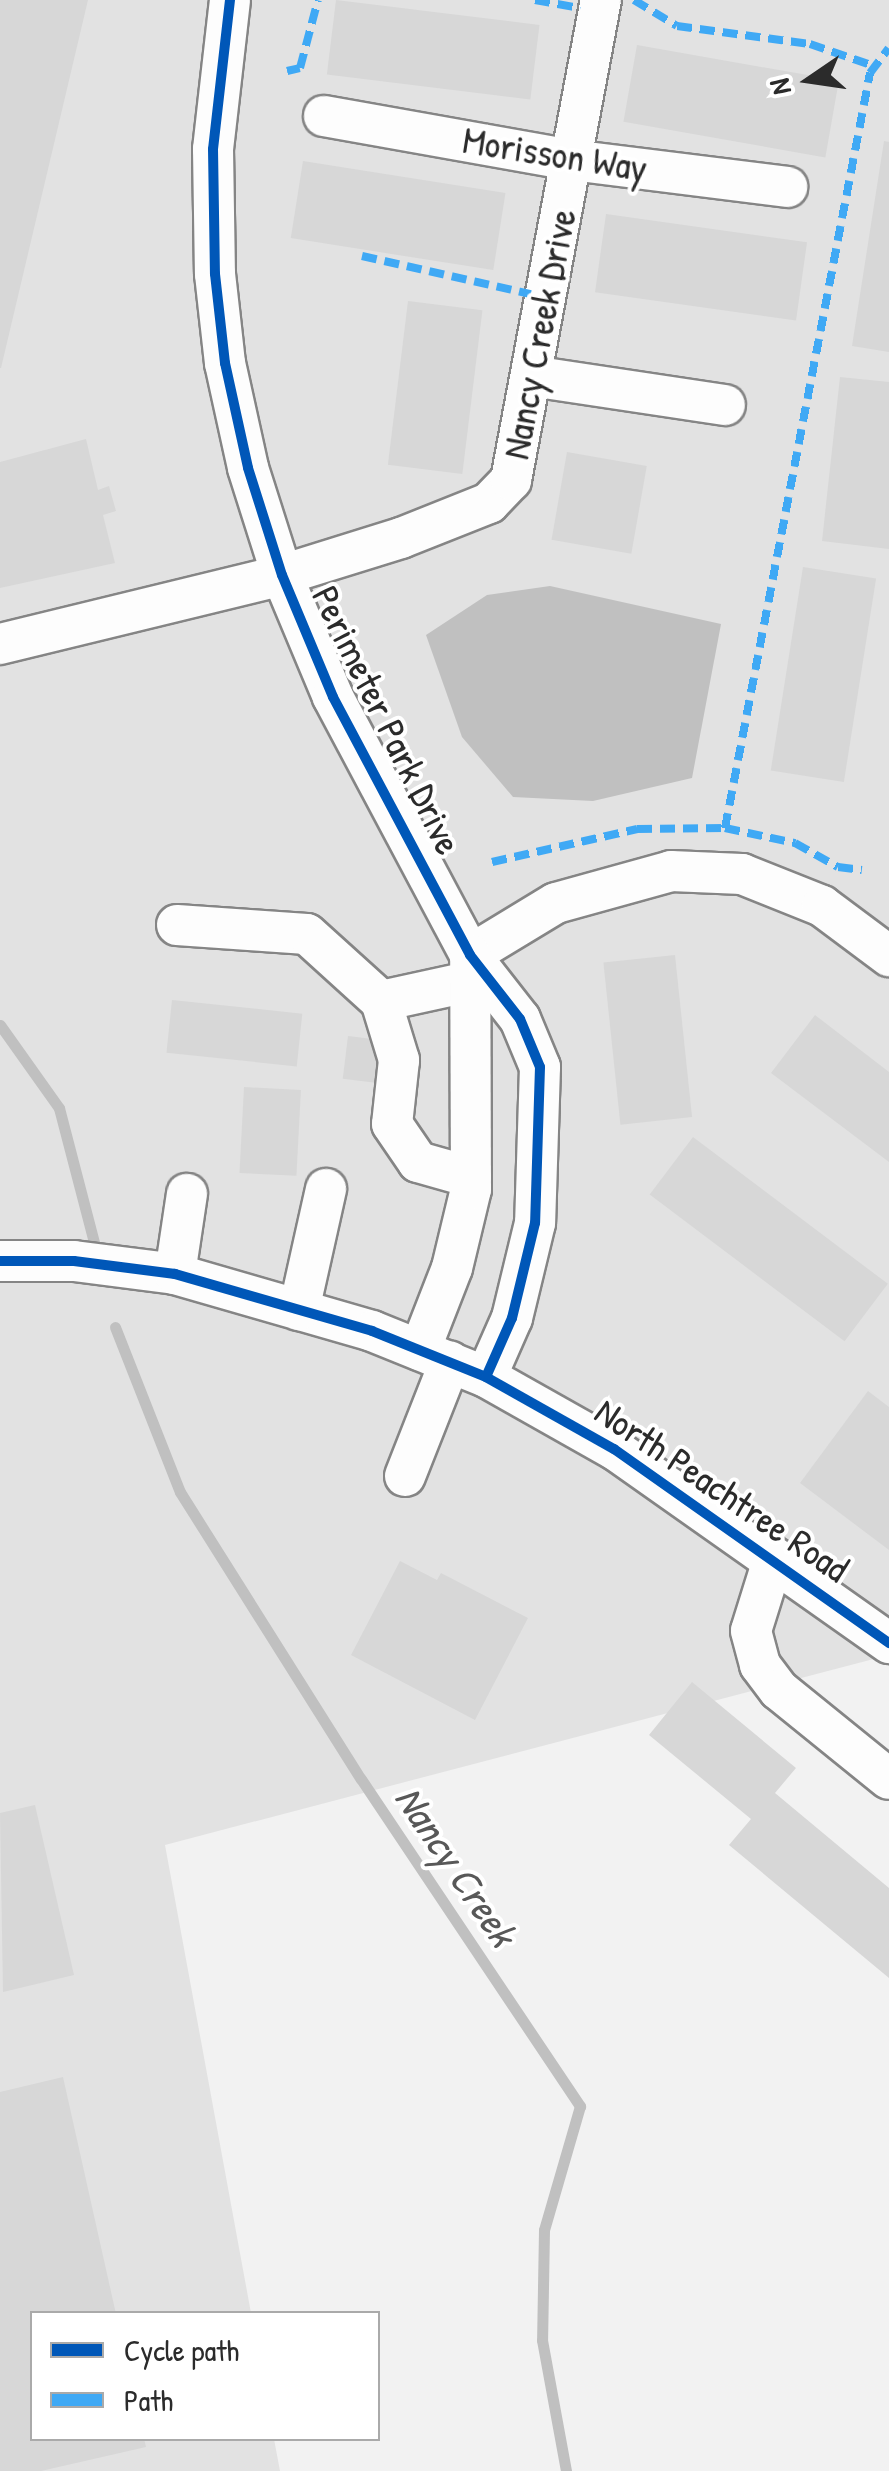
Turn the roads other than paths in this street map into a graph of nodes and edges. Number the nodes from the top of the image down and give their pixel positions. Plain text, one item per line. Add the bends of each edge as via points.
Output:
1 (230, 0) edge
2 (601, 0) edge
3 (324, 116) dead end
4 (571, 160) junction
5 (787, 187) dead end
6 (531, 376) junction
7 (726, 405) dead end
8 (282, 574) junction
9 (0, 644) edge
10 (177, 925) dead end
11 (889, 956) edge
12 (469, 969) junction
13 (381, 1001) junction
14 (471, 1177) junction
15 (326, 1189) dead end
16 (187, 1194) dead end
17 (0, 1261) edge
18 (175, 1274) junction
19 (299, 1310) junction
20 (452, 1363) junction
21 (404, 1476) dead end
22 (774, 1557) junction
23 (889, 1642) edge
24 (889, 1779) edge

1 - 8 street, Perimeter Park Drive via 213,149 215,274 244,451
2 - 4 street, Nancy Creek Drive
3 - 4 street, Morisson Way
4 - 5 street, Morisson Way
4 - 6 street, Nancy Creek Drive
6 - 7 street
6 - 8 street, Nancy Creek Drive via 511,480 489,503
8 - 9 street, Nancy Creek Drive
8 - 12 street, Perimeter Park Drive via 333,697
10 - 13 street via 307,934
11 - 12 street via 822,906 742,874 671,871 556,903
12 - 13 street
12 - 14 street, Perimeter Park Drive
12 - 20 street, Perimeter Park Drive via 497,984 532,1042 544,1119 526,1273
13 - 14 street via 399,1060 392,1124 418,1162
14 - 20 street, Perimeter Park Drive
15 - 19 street
16 - 18 street
17 - 18 street, North Peachtree Road
18 - 19 street, North Peachtree Road
19 - 20 street, North Peachtree Road
20 - 21 street
20 - 22 street, North Peachtree Road via 614,1449
22 - 23 street, North Peachtree Road
22 - 24 street via 752,1631 760,1665 779,1690

